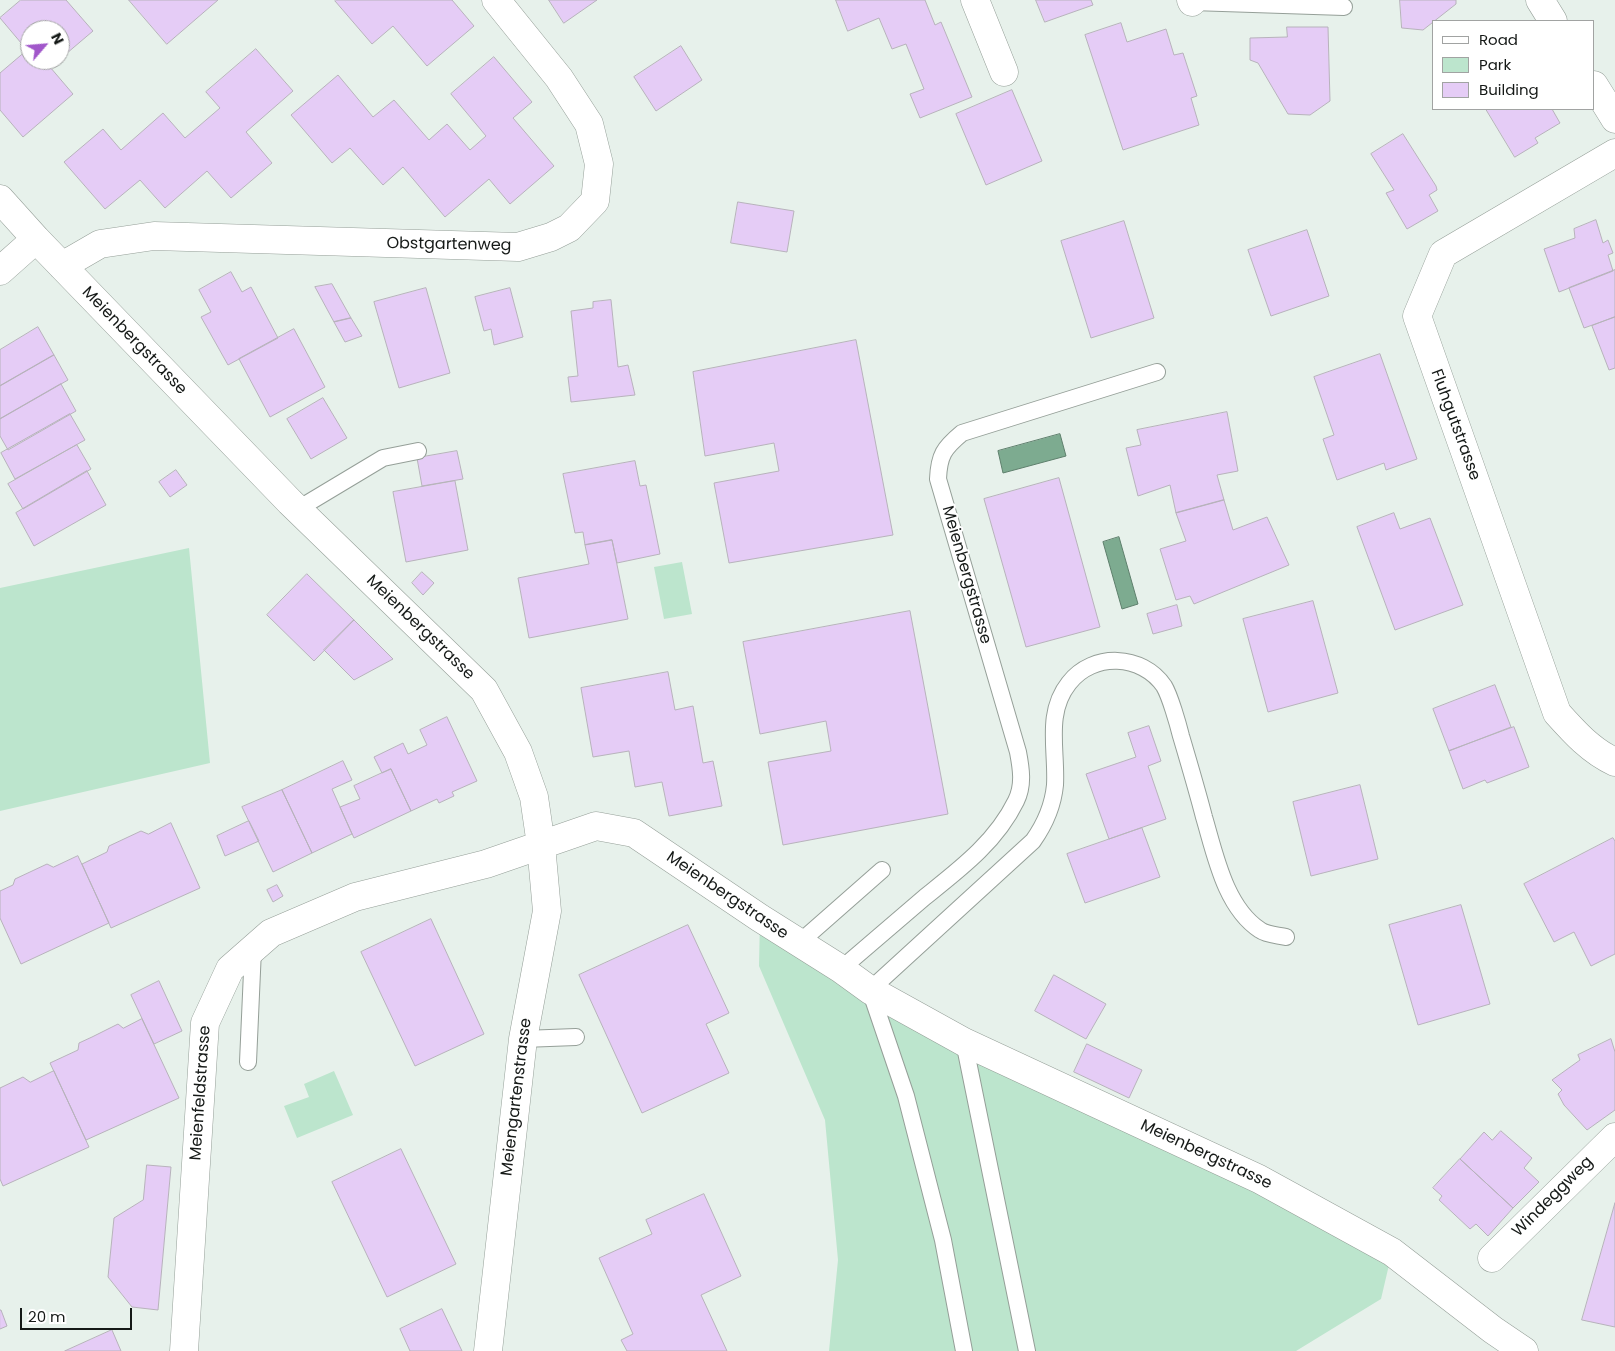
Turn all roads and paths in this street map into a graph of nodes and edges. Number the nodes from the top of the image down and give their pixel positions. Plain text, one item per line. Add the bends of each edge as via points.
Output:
1 (496, 0) edge
2 (975, 0) edge
3 (1540, 0) edge
4 (1192, 1) edge
5 (1344, 7) dead end
6 (1552, 20) edge
7 (1004, 72) dead end
8 (1595, 87) edge
9 (1615, 119) edge
10 (1615, 153) edge
11 (0, 200) edge
12 (36, 239) junction
13 (62, 266) junction
14 (0, 271) edge
15 (1157, 372) dead end
16 (418, 451) dead end
17 (298, 509) junction
18 (1615, 762) edge
19 (541, 845) junction
20 (882, 870) dead end
21 (1286, 938) dead end
22 (799, 943) junction
23 (252, 949) junction
24 (841, 969) junction
25 (870, 990) junction
26 (576, 1037) dead end
27 (523, 1039) junction
28 (964, 1042) junction
29 (248, 1062) dead end
30 (1615, 1137) edge
31 (1492, 1258) dead end
32 (184, 1351) edge
33 (488, 1351) edge
34 (964, 1351) edge
35 (1027, 1351) edge
36 (1524, 1351) edge

1 - 13 street, Obstgartenweg via 559,78 588,124 599,164 595,201 569,228 518,247 154,236 100,244
2 - 7 street
3 - 6 street
4 - 5 lane
8 - 9 street
10 - 18 street, Fluhgutstrasse via 1443,254 1417,316 1557,713 1578,736
11 - 12 street, Meienbergstrasse
12 - 13 street, Meienbergstrasse
12 - 14 street
13 - 17 street, Meienbergstrasse
15 - 24 lane, Meienbergstrasse via 962,433 940,458 938,479 1018,752 1021,785 998,830 975,856
16 - 17 lane via 383,458
17 - 19 street, Meienbergstrasse via 484,690 518,752 534,797
19 - 22 street, Meienbergstrasse via 596,826 634,834
19 - 23 street, Meienfeldstrasse via 486,864 355,897 270,933
19 - 27 street, Meiengartenstrasse via 547,911
20 - 22 lane
21 - 25 lane via 1261,931 1247,918 1222,878 1178,724 1164,687 1150,672 1127,661 1097,662 1080,672 1058,700 1054,721 1055,786 1044,825 1033,841
22 - 24 street, Meienbergstrasse
23 - 29 lane
23 - 32 street, Meienfeldstrasse via 230,969 205,1023
24 - 25 street, Meienbergstrasse
25 - 28 street, Meienbergstrasse
25 - 34 lane via 906,1096 943,1240
26 - 27 lane
27 - 33 street, Meiengartenstrasse
28 - 35 lane
28 - 36 street, Meienbergstrasse via 1260,1179 1392,1252
30 - 31 street, Windeggweg

